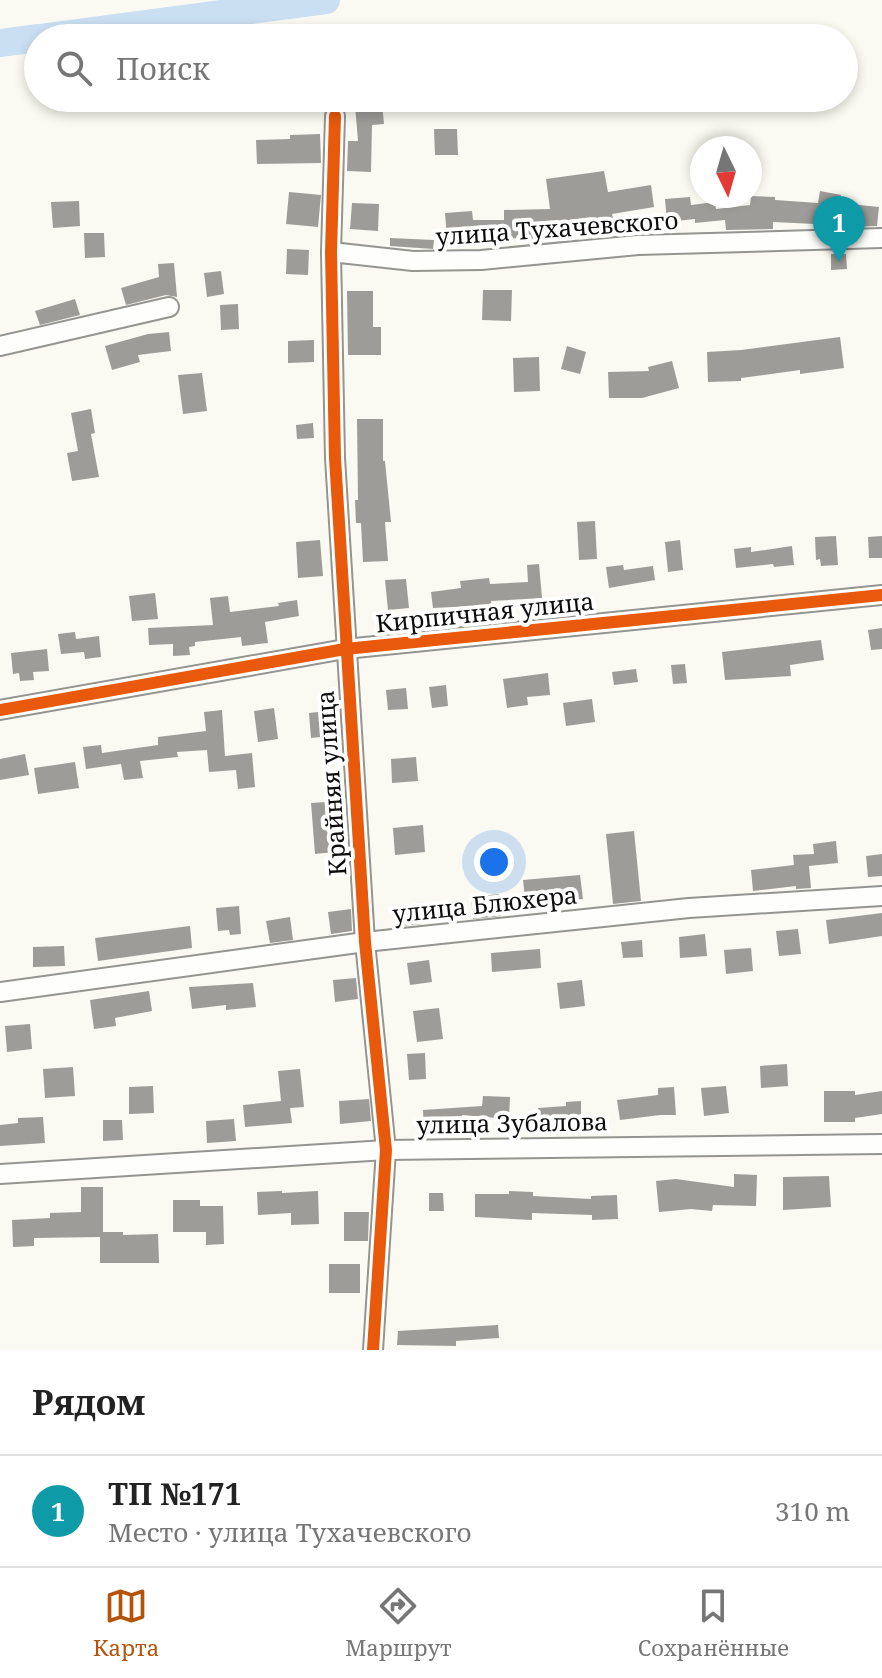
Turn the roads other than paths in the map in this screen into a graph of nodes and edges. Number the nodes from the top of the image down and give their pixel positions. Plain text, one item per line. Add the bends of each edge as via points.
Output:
1 (335, 116) dead end
2 (882, 238) edge
3 (331, 252) junction
4 (169, 307) dead end
5 (0, 346) edge
6 (882, 595) edge
7 (345, 649) junction
8 (0, 710) edge
9 (882, 896) edge
10 (365, 942) junction
11 (0, 992) edge
12 (882, 1144) edge
13 (386, 1150) junction
14 (0, 1174) edge
15 (373, 1350) edge

1 - 3 street, Крайняя улица
2 - 3 street, улица Тухачевского via 638,245 481,260 413,261
3 - 7 street, Крайняя улица
4 - 5 street
6 - 7 street, Кирпичная улица
7 - 8 street, Кирпичная улица
7 - 10 street, Крайняя улица
9 - 10 street, улица Блюхера via 689,908
10 - 11 street, улица Блюхера
10 - 13 street, Крайняя улица
12 - 13 street, улица Зубалова
13 - 14 street, улица Зубалова
13 - 15 street, Крайняя улица

